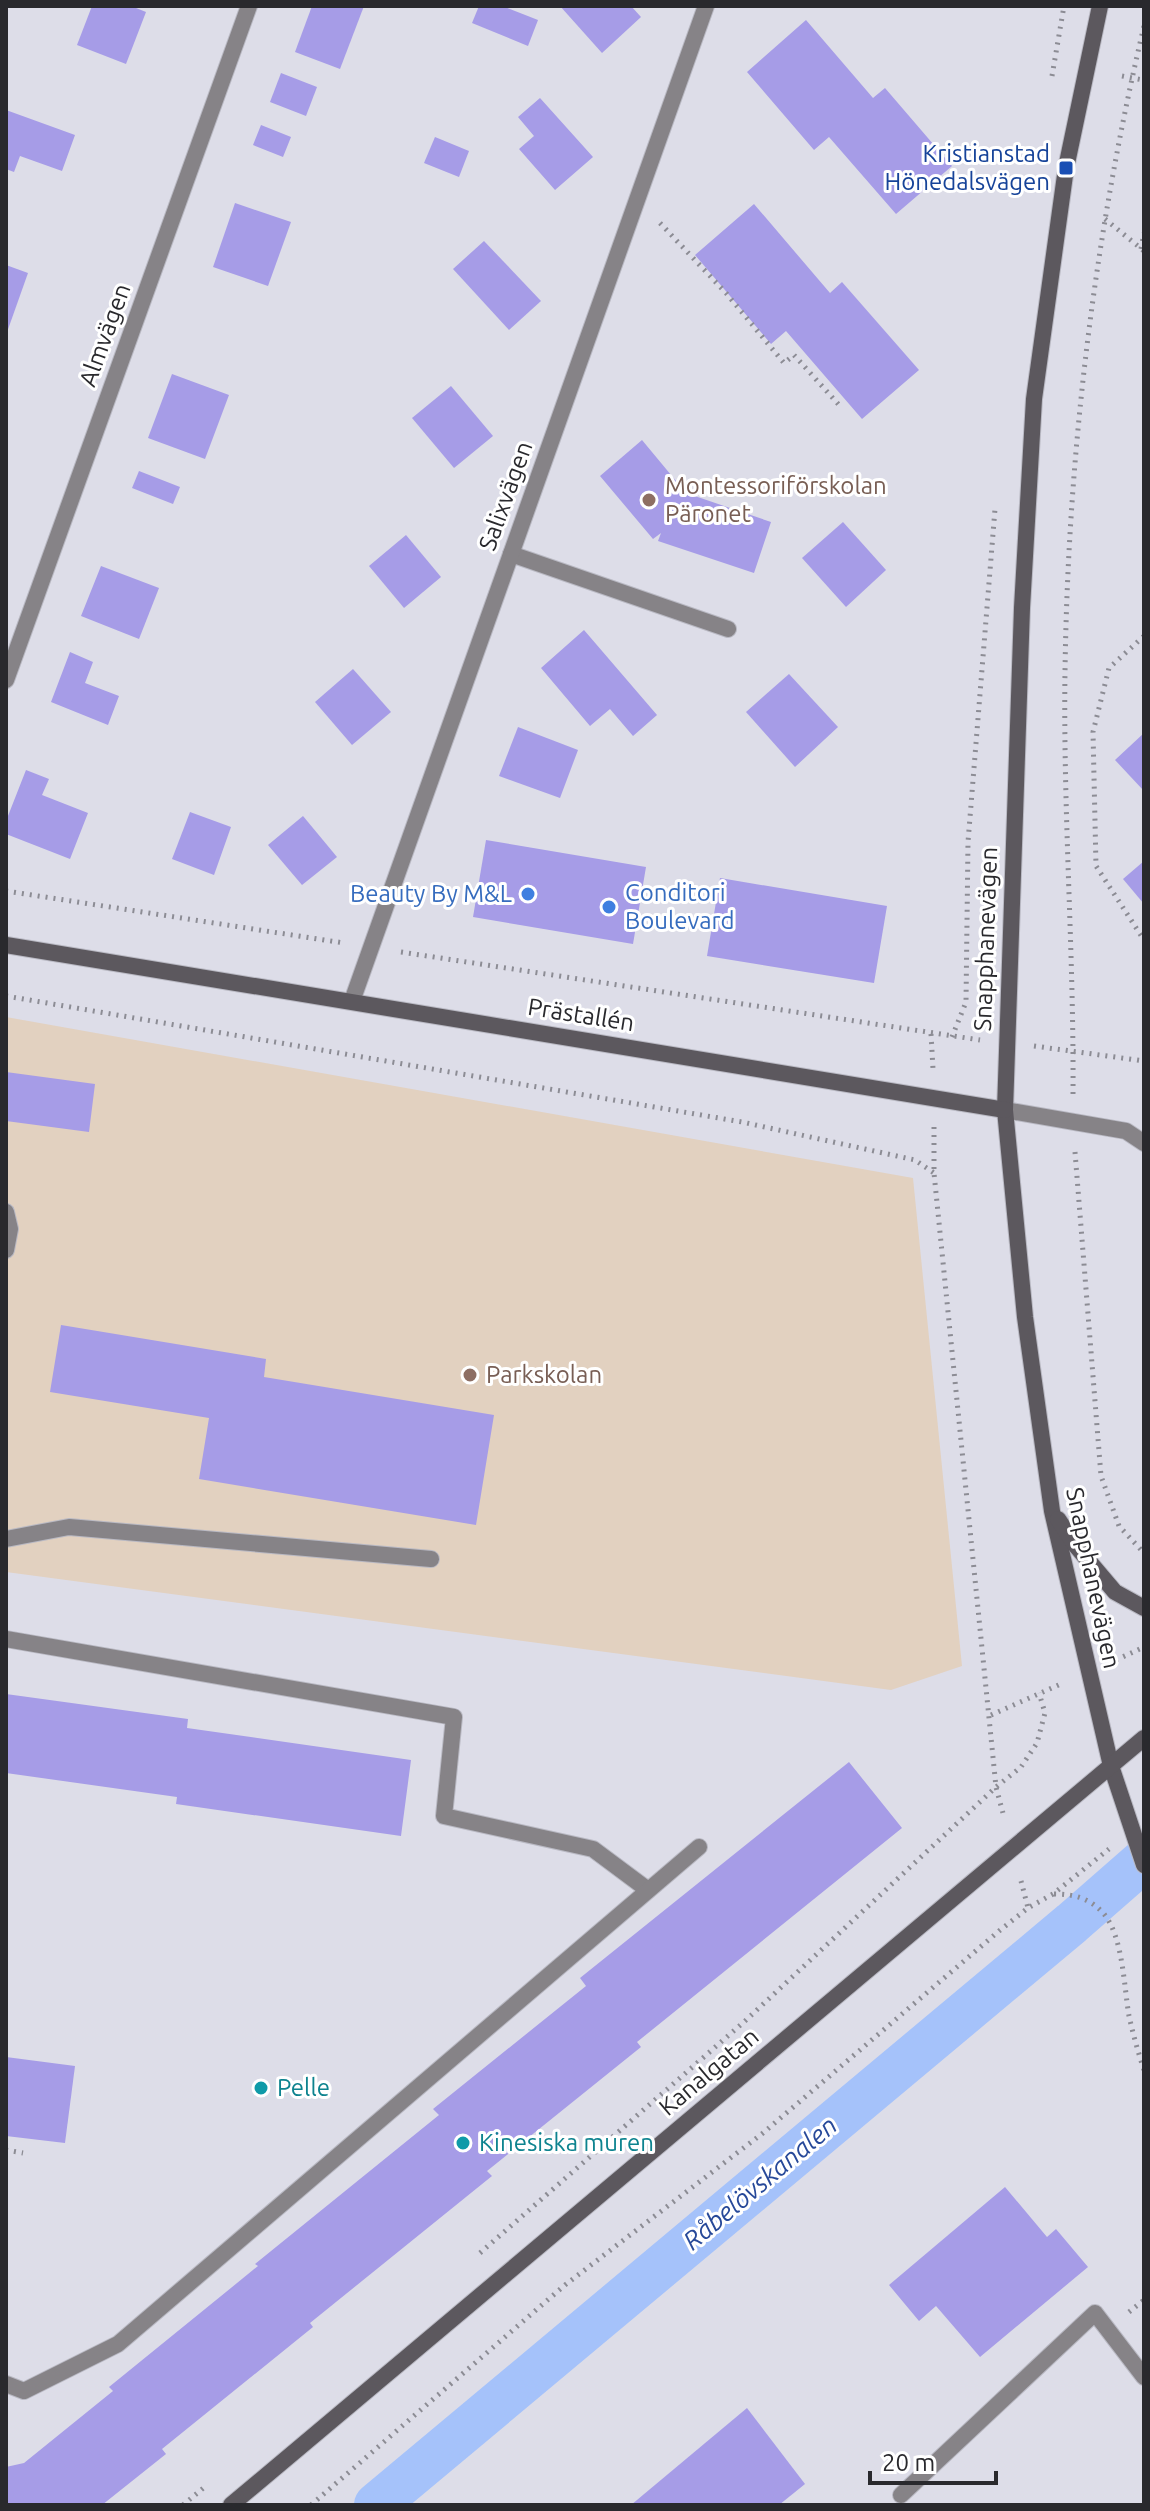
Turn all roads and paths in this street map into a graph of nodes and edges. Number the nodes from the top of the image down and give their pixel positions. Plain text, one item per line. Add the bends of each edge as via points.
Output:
1 (249, 6) edge
2 (706, 6) edge
3 (1064, 6) edge
4 (1100, 6) edge
5 (1144, 26) edge
6 (1122, 76) dead end
7 (1132, 78) junction
8 (1143, 80) edge
9 (1050, 84) dead end
10 (637, 199) junction
11 (1105, 219) junction
12 (1144, 233) edge
13 (1143, 250) edge
14 (840, 406) dead end
15 (511, 554) junction
16 (728, 629) dead end
17 (1144, 636) edge
18 (6, 680) edge
19 (6, 891) edge
20 (1144, 940) edge
21 (6, 945) edge
22 (371, 947) junction
23 (6, 996) edge
24 (352, 1001) junction
25 (931, 1034) dead end
26 (1005, 1110) junction
27 (1073, 1122) junction
28 (1144, 1143) edge
29 (6, 1212) edge
30 (6, 1250) edge
31 (1052, 1511) junction
32 (6, 1539) edge
33 (1144, 1553) edge
34 (431, 1559) dead end
35 (1144, 1608) edge
36 (6, 1639) edge
37 (1039, 1693) dead end
38 (1144, 1738) edge
39 (1111, 1766) junction
40 (996, 1787) junction
41 (1132, 1831) junction
42 (699, 1847) dead end
43 (1012, 1848) junction
44 (1141, 1858) edge
45 (648, 1890) junction
46 (1053, 1894) junction
47 (1028, 1908) junction
48 (1144, 2070) edge
49 (6, 2150) edge
50 (23, 2153) dead end
51 (477, 2256) dead end
52 (1144, 2377) edge
53 (6, 2384) edge
54 (218, 2475) dead end
55 (901, 2495) dead end
56 (183, 2505) edge
57 (231, 2505) edge
58 (311, 2505) edge

1 - 18 street, Almvägen
2 - 10 street, Salixvägen
3 - 9 path
4 - 26 street, Snapphanevägen via 1066,168 1034,399
5 - 7 path
6 - 7 path
7 - 8 path
7 - 11 path
10 - 14 path via 784,363 794,355
10 - 15 street, Salixvägen
11 - 13 path
11 - 27 path via 1087,337 1072,506 1065,671
12 - 13 path
15 - 16 street
15 - 22 street, Salixvägen
17 - 20 path via 1109,668 1093,732 1096,866
19 - 22 path
21 - 24 street, Prästallén
22 - 24 street, Salixvägen
22 - 25 path
23 - 40 path via 742,1122 915,1160 934,1173
24 - 26 street, Prästallén
26 - 27 street, Prästallén
26 - 31 street, Snapphanevägen via 1025,1317
27 - 28 street, Prästallén via 1126,1131
27 - 33 path via 1101,1476 1119,1526
29 - 30 street
31 - 35 street via 1115,1592
31 - 39 street, Snapphanevägen
32 - 34 street via 69,1527
36 - 45 street via 454,1717 444,1816 593,1849
37 - 40 path via 1045,1713 1037,1743 1021,1767
38 - 39 street, Kanalgatan
39 - 41 street, Snapphanevägen
39 - 43 street, Kanalgatan
40 - 43 path
40 - 51 path via 745,2021
41 - 44 street, Snapphanevägen
41 - 46 path
42 - 45 street
43 - 47 path
43 - 57 street, Kanalgatan
45 - 53 street via 118,2344 24,2391
46 - 47 path
46 - 48 path via 1083,1898 1106,1916
47 - 58 path via 763,2133 565,2285
49 - 50 path
52 - 55 street via 1095,2313
54 - 56 path

